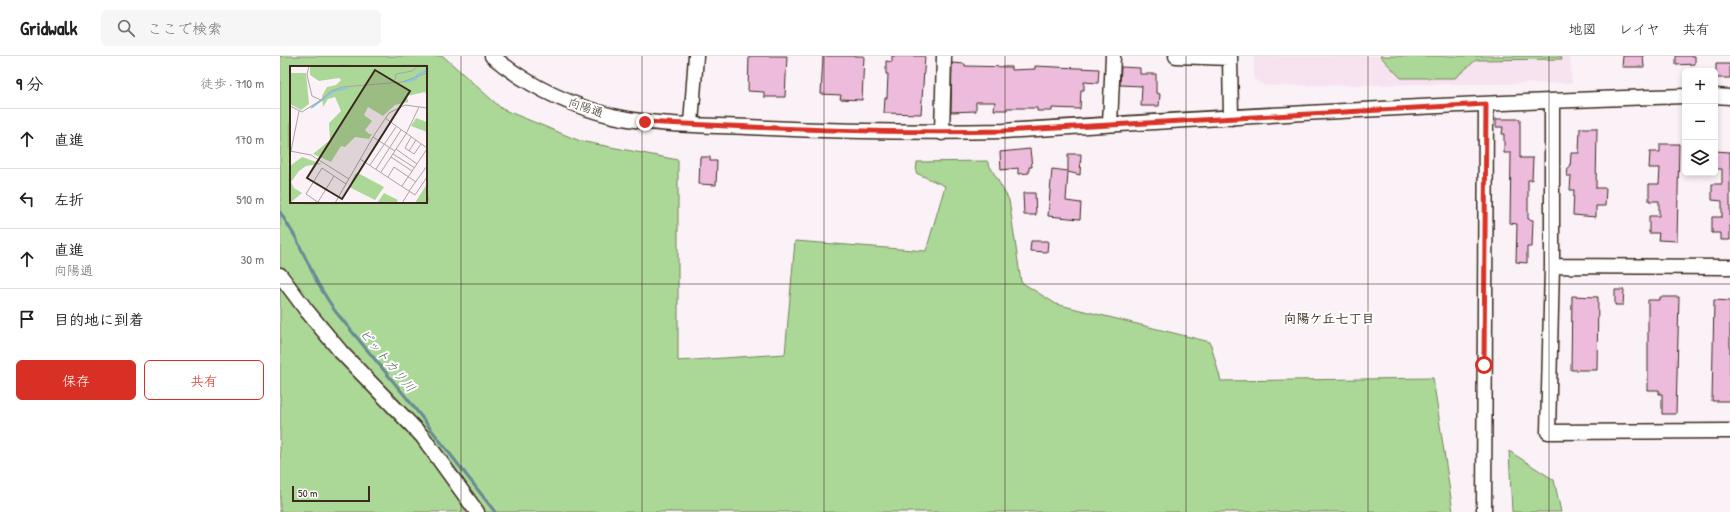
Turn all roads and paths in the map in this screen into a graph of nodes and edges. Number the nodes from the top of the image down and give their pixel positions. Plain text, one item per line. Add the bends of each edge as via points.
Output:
1 (492, 56) edge
2 (696, 56) edge
3 (944, 56) edge
4 (1113, 56) edge
5 (1176, 56) edge
6 (1230, 57) edge
7 (1682, 96) edge
8 (1718, 96) edge
9 (1730, 97) edge
10 (1552, 100) junction
11 (1486, 104) junction
12 (1231, 118) junction
13 (691, 124) junction
14 (1110, 124) junction
15 (942, 133) junction
16 (1552, 266) junction
17 (1730, 267) edge
18 (280, 274) edge
19 (1730, 431) edge
20 (477, 512) edge
21 (1484, 512) edge

1 - 13 street, 向陽通 via 542,90 579,105 612,116 645,122
2 - 13 street
3 - 15 street
4 - 14 street
5 - 6 street
6 - 12 street
7 - 10 street, 向陽通
8 - 9 street
10 - 11 street, 向陽通
10 - 16 street
11 - 12 street, 向陽通
11 - 21 street
12 - 14 street, 向陽通
13 - 15 street, 向陽通
14 - 15 street, 向陽通
16 - 17 street
16 - 19 street via 1548,432
18 - 20 street via 341,352 422,436

